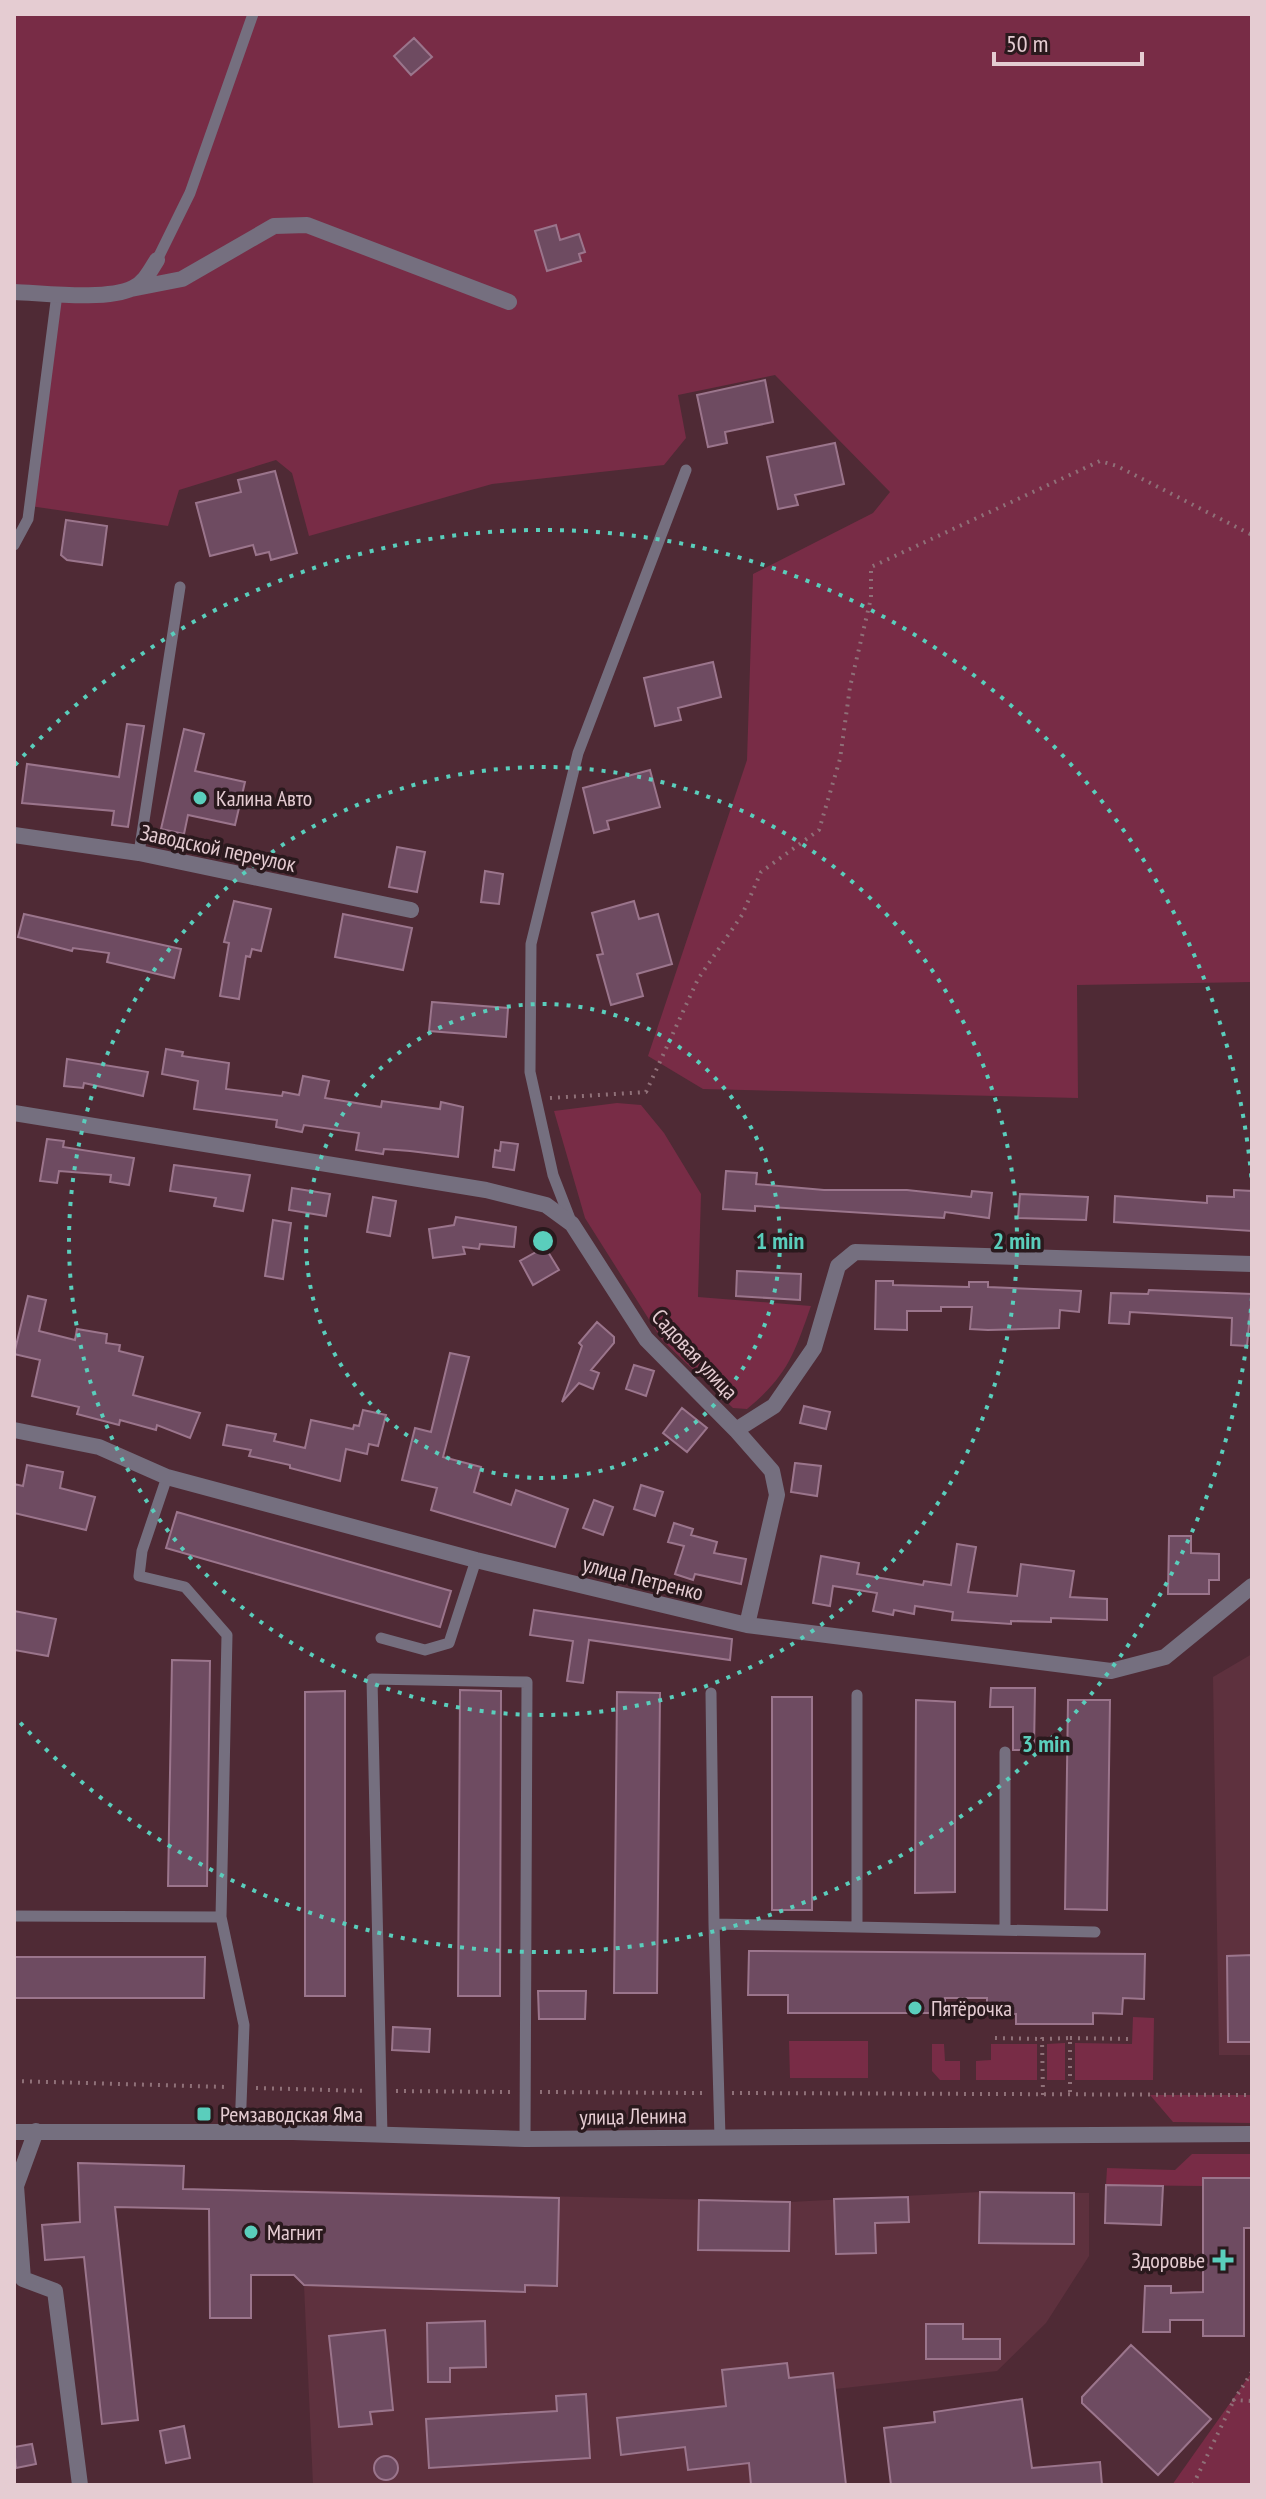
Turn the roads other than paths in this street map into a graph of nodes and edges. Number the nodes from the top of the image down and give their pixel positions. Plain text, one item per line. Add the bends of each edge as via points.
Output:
1 (253, 14) edge
2 (157, 260) joint
3 (131, 289) junction
4 (14, 292) edge
5 (57, 294) junction
6 (509, 302) dead end
7 (686, 470) dead end
8 (14, 545) edge
9 (180, 587) dead end
10 (14, 835) edge
11 (139, 853) junction
12 (411, 910) dead end
13 (14, 1113) edge
14 (572, 1224) junction
15 (1252, 1264) edge
16 (14, 1430) edge
17 (736, 1430) junction
18 (167, 1477) junction
19 (476, 1560) junction
20 (1252, 1586) edge
21 (747, 1625) junction
22 (381, 1638) dead end
23 (711, 1693) dead end
24 (857, 1695) dead end
25 (1005, 1752) dead end
26 (14, 1916) edge
27 (221, 1917) junction
28 (714, 1924) junction
29 (857, 1927) junction
30 (1005, 1930) junction
31 (1095, 1932) dead end
32 (36, 2131) junction
33 (240, 2131) junction
34 (14, 2132) edge
35 (1252, 2134) edge
36 (382, 2135) junction
37 (720, 2137) junction
38 (525, 2139) junction
39 (80, 2485) edge

1 - 2 lane via 190,193
2 - 3 street
3 - 5 street
3 - 6 street via 182,279 274,226 307,225
4 - 5 street
5 - 8 lane via 28,519
7 - 14 lane via 578,753 531,944 530,1072 553,1175
9 - 11 lane
10 - 11 street, Заводской переулок
11 - 12 street, Заводской переулок
13 - 14 street, Садовая улица via 486,1190 546,1205
14 - 17 street, Садовая улица via 646,1339
15 - 17 street, Садовая улица via 855,1252 838,1266 814,1348 774,1406
16 - 18 street, улица Петренко via 99,1447
17 - 21 street via 772,1471 777,1495
18 - 19 street, улица Петренко
18 - 27 lane via 139,1576 185,1587 227,1635
19 - 21 street, улица Петренко
19 - 22 lane via 449,1643 425,1650
20 - 21 street, улица Петренко via 1165,1657 1111,1671
23 - 28 lane
24 - 29 lane
25 - 30 lane
26 - 27 lane
27 - 33 lane via 244,2025
28 - 29 lane
28 - 37 lane
29 - 30 lane
30 - 31 lane
32 - 33 street, улица Ленина
32 - 34 street, улица Ленина
32 - 39 street via 16,2186 23,2279 55,2291
33 - 36 street, улица Ленина
35 - 37 street, улица Ленина
36 - 38 street, улица Ленина
36 - 38 lane via 372,1679 527,1682
37 - 38 street, улица Ленина

